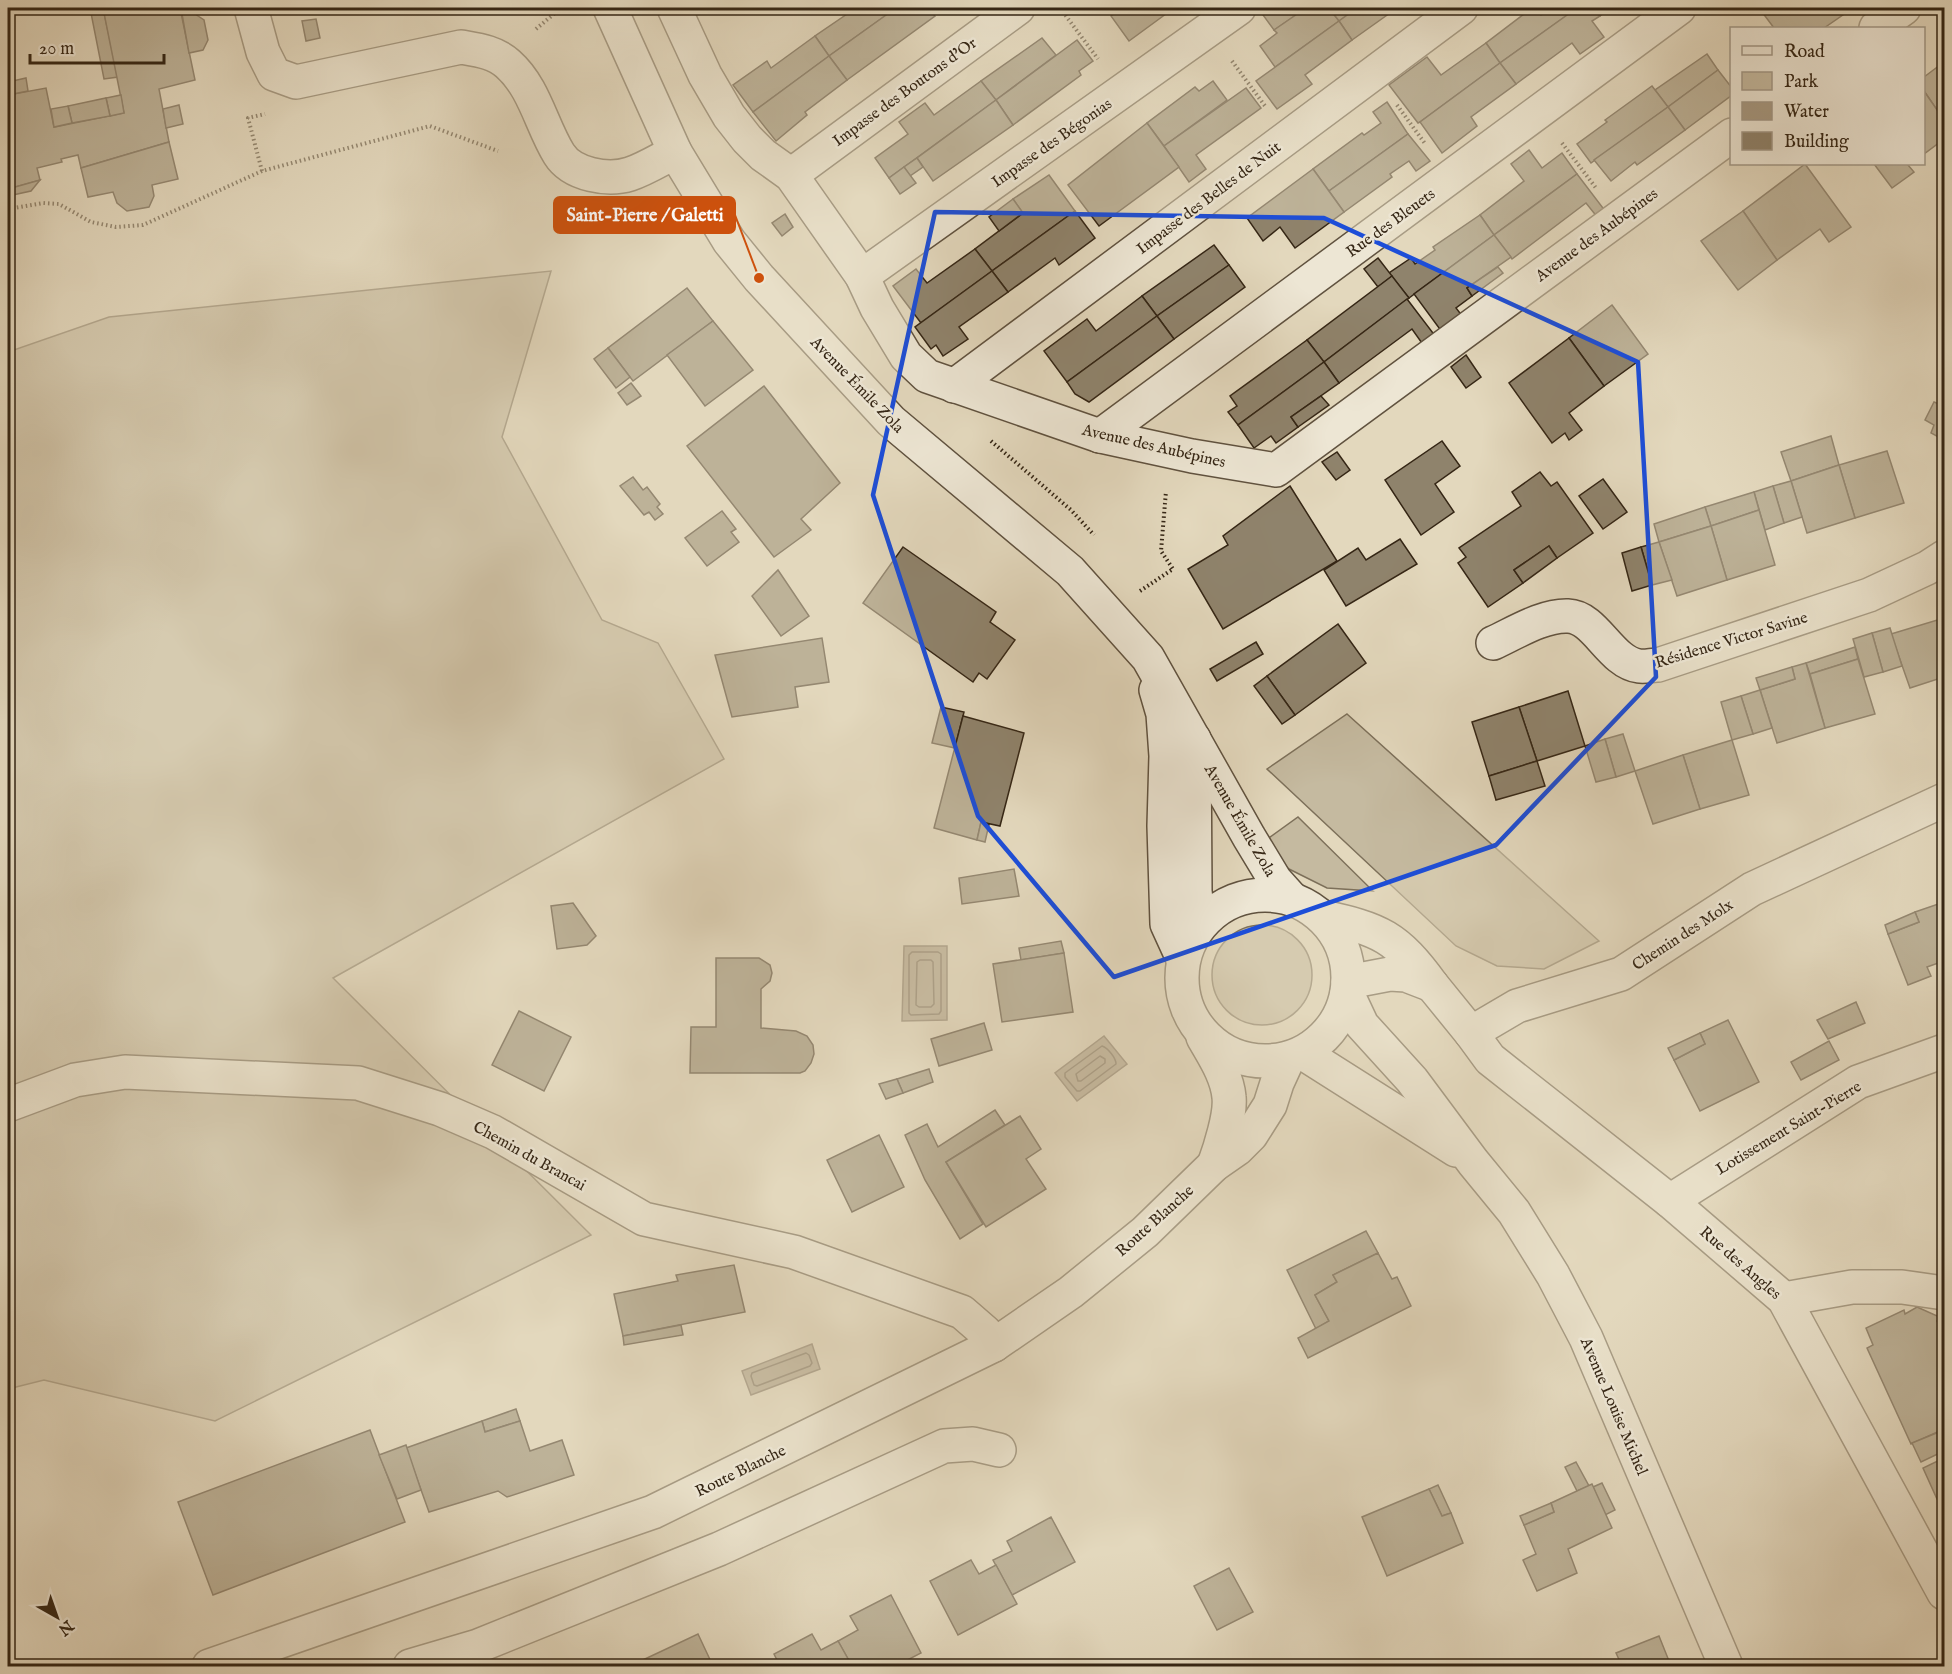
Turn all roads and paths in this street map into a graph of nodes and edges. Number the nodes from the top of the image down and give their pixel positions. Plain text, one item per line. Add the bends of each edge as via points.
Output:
1 (251, 8) edge
2 (561, 8) edge
3 (610, 8) edge
4 (674, 8) edge
5 (1018, 8) edge
6 (1060, 8) edge
7 (1239, 8) edge
8 (1461, 8) edge
9 (1679, 8) edge
10 (1904, 8) edge
11 (1877, 27) edge
12 (536, 29) dead end
13 (1208, 29) junction
14 (1373, 73) junction
15 (296, 82) junction
16 (1121, 92) junction
17 (1539, 112) junction
18 (1288, 136) junction
19 (1730, 136) edge
20 (498, 151) dead end
21 (675, 152) junction
22 (262, 171) junction
23 (791, 175) junction
24 (1450, 177) junction
25 (8, 209) edge
26 (1618, 218) junction
27 (862, 276) junction
28 (954, 386) junction
29 (987, 435) dead end
30 (1100, 436) junction
31 (1166, 488) dead end
32 (1098, 540) dead end
33 (1944, 557) edge
34 (1154, 581) dead end
35 (1493, 643) dead end
36 (1148, 658) junction
37 (1194, 738) junction
38 (1944, 800) edge
39 (1292, 899) junction
40 (1323, 917) junction
41 (1199, 926) junction
42 (1183, 960) junction
43 (1432, 985) junction
44 (1348, 987) junction
45 (1200, 1031) junction
46 (1471, 1032) junction
47 (1944, 1051) edge
48 (1295, 1056) junction
49 (8, 1105) edge
50 (1473, 1162) junction
51 (1214, 1165) junction
52 (1670, 1200) junction
53 (1944, 1293) edge
54 (1784, 1299) junction
55 (994, 1345) junction
56 (999, 1450) dead end
57 (1944, 1593) edge
58 (209, 1666) edge
59 (410, 1666) edge
60 (1726, 1666) edge

1 - 15 street via 263,52 274,74
2 - 12 path
3 - 21 street, Avenue Émile Zola
4 - 23 street, Avenue des Aubépines via 729,116 747,139
5 - 23 street, Impasse des Boutons d'Or
6 - 16 path
7 - 13 street, Impasse des Bégonias
8 - 14 street, Impasse des Belles de Nuit
9 - 17 street, Rue des Bleuets
10 - 11 street
13 - 16 street, Impasse des Bégonias
13 - 18 path
14 - 18 street, Impasse des Belles de Nuit
14 - 24 path
15 - 21 street via 461,47 485,51 506,62 524,80 561,157 581,172 603,177 630,174
15 - 22 path via 267,113 248,118
16 - 27 street, Impasse des Bégonias
17 - 24 street, Rue des Bleuets
17 - 26 path
18 - 28 street, Impasse des Belles de Nuit
19 - 26 street, Avenue des Aubépines
20 - 22 path via 430,126
21 - 36 street, Avenue Émile Zola via 729,241 891,421 1070,572
22 - 25 path via 144,225 116,227 92,222 59,204
23 - 27 street, Avenue des Aubépines
24 - 30 street, Rue des Bleuets
26 - 30 street, Avenue des Aubépines via 1276,470
27 - 28 street, Avenue des Aubépines via 906,356 927,376
28 - 30 street, Avenue des Aubépines
29 - 32 path via 992,444 1071,510
31 - 34 path via 1161,551 1173,569
33 - 35 street, Résidence Victor Savine via 1869,596 1658,665 1638,666 1620,657 1581,619 1568,616 1545,620
36 - 37 street, Avenue Émile Zola
36 - 42 street via 1163,714 1167,924
37 - 39 street, Avenue Émile Zola via 1275,879
37 - 41 street, Avenue Émile Zola via 1195,891
38 - 46 street, Chemin des Molx via 1752,889 1621,974 1517,1006
39 - 40 street
39 - 41 street via 1275,895 1242,898 1226,904
40 - 43 street via 1357,924 1389,938 1413,959
40 - 44 street via 1342,946
41 - 42 street
42 - 45 street via 1183,997
43 - 44 street via 1406,975 1390,974
43 - 46 street
44 - 48 street via 1342,1011 1332,1028 1319,1042
44 - 50 street, Avenue Louise Michel via 1362,1026 1412,1080
45 - 48 street via 1221,1049 1246,1060 1267,1062
45 - 51 street, Route Blanche via 1221,1068 1230,1097 1222,1145
46 - 52 street, Rue des Angles via 1490,1059
47 - 52 street, Lotissement Saint-Pierre via 1858,1082
48 - 50 street, Avenue Louise Michel via 1408,1118
48 - 51 street, Route Blanche via 1251,1135
49 - 55 street, Chemin du Brancai via 75,1080 125,1072 358,1083 440,1109 493,1132 644,1219 794,1252 962,1312
50 - 60 street, Avenue Louise Michel via 1514,1212 1586,1338
51 - 55 street, Route Blanche via 1145,1232 1071,1292
52 - 54 street, Rue des Angles
53 - 54 street via 1902,1287 1852,1287
54 - 57 street, Rue des Angles
55 - 58 street, Route Blanche via 653,1512
56 - 59 street via 973,1444 944,1446 719,1549 478,1646

